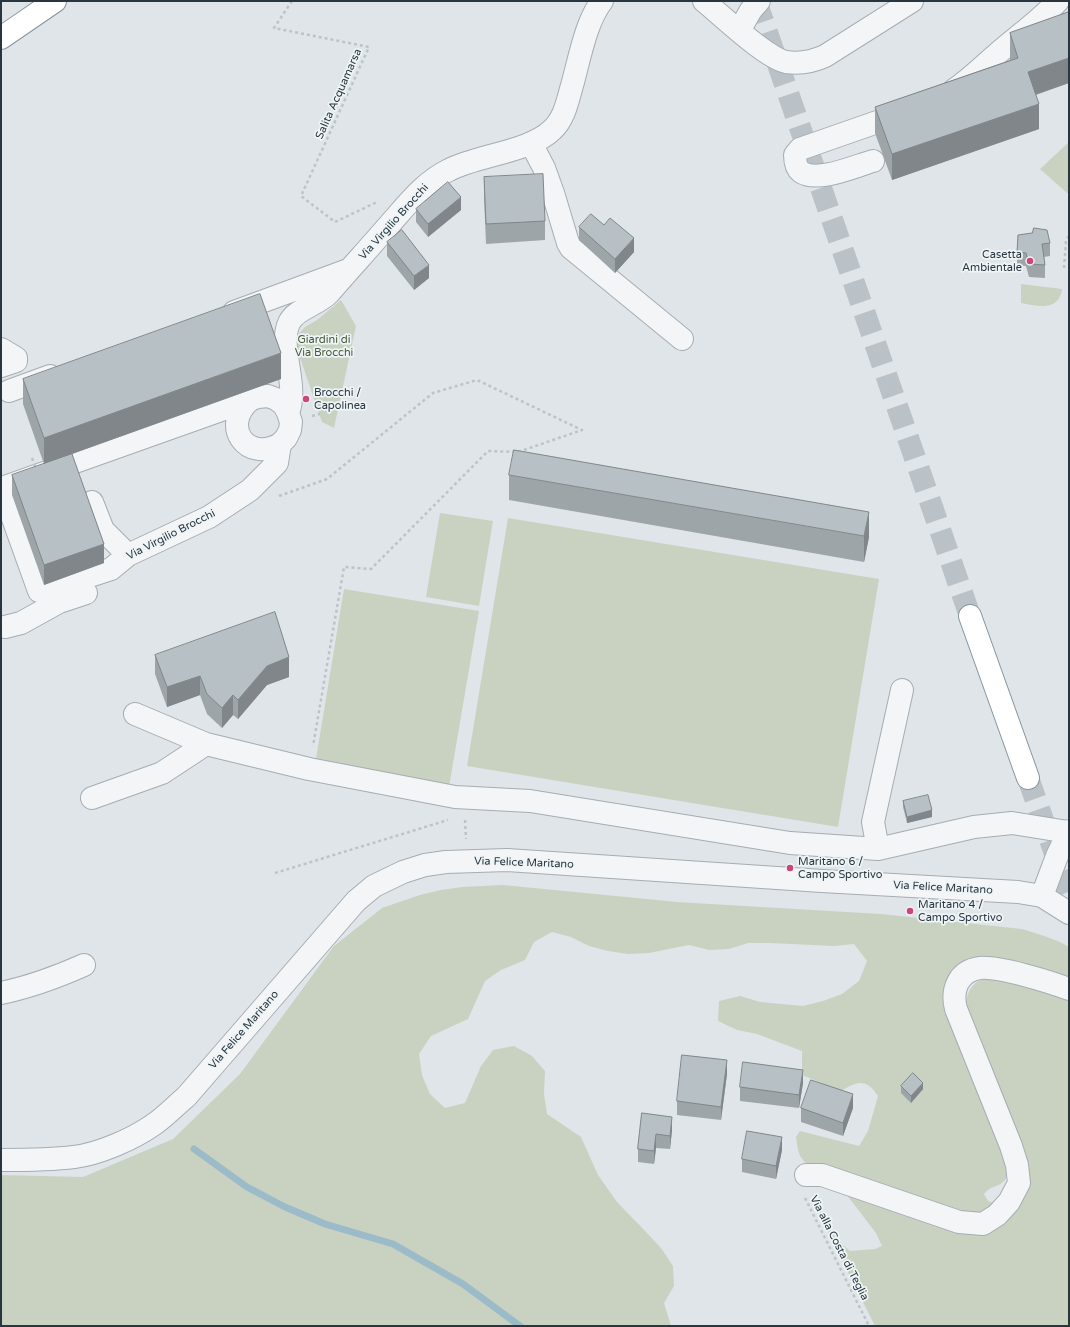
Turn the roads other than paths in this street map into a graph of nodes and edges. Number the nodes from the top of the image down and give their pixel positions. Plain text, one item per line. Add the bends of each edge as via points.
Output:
1 (55, 1) edge
2 (602, 1) edge
3 (704, 1) edge
4 (759, 1) edge
5 (912, 1) edge
6 (1058, 1) edge
7 (739, 31) junction
8 (1, 38) edge
9 (531, 143) junction
10 (873, 161) dead end
11 (351, 268) junction
12 (218, 317) edge
13 (682, 339) dead end
14 (1, 349) edge
15 (1, 366) edge
16 (69, 370) edge
17 (9, 391) dead end
18 (250, 400) junction
19 (288, 413) junction
20 (280, 444) junction
21 (1, 488) edge
22 (92, 502) dead end
23 (119, 562) junction
24 (970, 616) tunnel mouth
25 (5, 627) dead end
26 (902, 690) dead end
27 (135, 714) dead end
28 (206, 744) junction
29 (1028, 778) tunnel mouth
30 (92, 798) dead end
31 (1068, 831) edge
32 (878, 849) junction
33 (1042, 896) junction
34 (1069, 913) edge
35 (84, 965) dead end
36 (2, 989) edge
37 (1069, 989) edge
38 (1, 1160) edge
39 (806, 1175) road end

1 - 8 highway
2 - 9 street, Via Virgilio Brocchi via 588,28 566,108 553,129
3 - 7 street
4 - 7 street
5 - 7 street via 825,56 811,62 784,62
6 - 10 street via 1046,14 950,93 893,117 800,149 795,155 796,164 801,172 809,175 825,176
9 - 11 street, Via Virgilio Brocchi via 457,166 433,179
9 - 13 street via 544,168 571,248
11 - 12 street, Via Virgilio Brocchi
11 - 19 street, Via Virgilio Brocchi via 325,298 294,315 289,323 285,343 292,404
14 - 15 street via 14,356 16,361
16 - 17 street
18 - 19 street, Via Virgilio Brocchi via 268,396 284,405
18 - 20 street via 238,414 238,432 242,440 256,449 264,450
18 - 21 street, Via Virgilio Brocchi
19 - 20 street, Via Virgilio Brocchi via 290,430
20 - 23 street, Via Virgilio Brocchi via 277,463 250,490 209,517
21 - 23 street, Via Virgilio Brocchi via 39,591
22 - 23 street
23 - 25 street via 86,593 59,602 21,623
24 - 29 highway
26 - 32 street via 873,822
27 - 28 street
28 - 30 street via 162,773
28 - 32 street via 309,769 460,797 530,801 790,843
31 - 32 street via 1012,823 974,827
31 - 33 street
33 - 34 street, Via Felice Maritano
33 - 38 street, Via Felice Maritano via 1018,892 507,860 425,865 374,886 356,901 186,1097 154,1124 132,1138 76,1157
35 - 36 street via 30,986
37 - 39 street via 1000,970 981,968 964,975 954,991 956,1009 1017,1164 1019,1183 1009,1202 997,1215 983,1224 959,1222 822,1175

